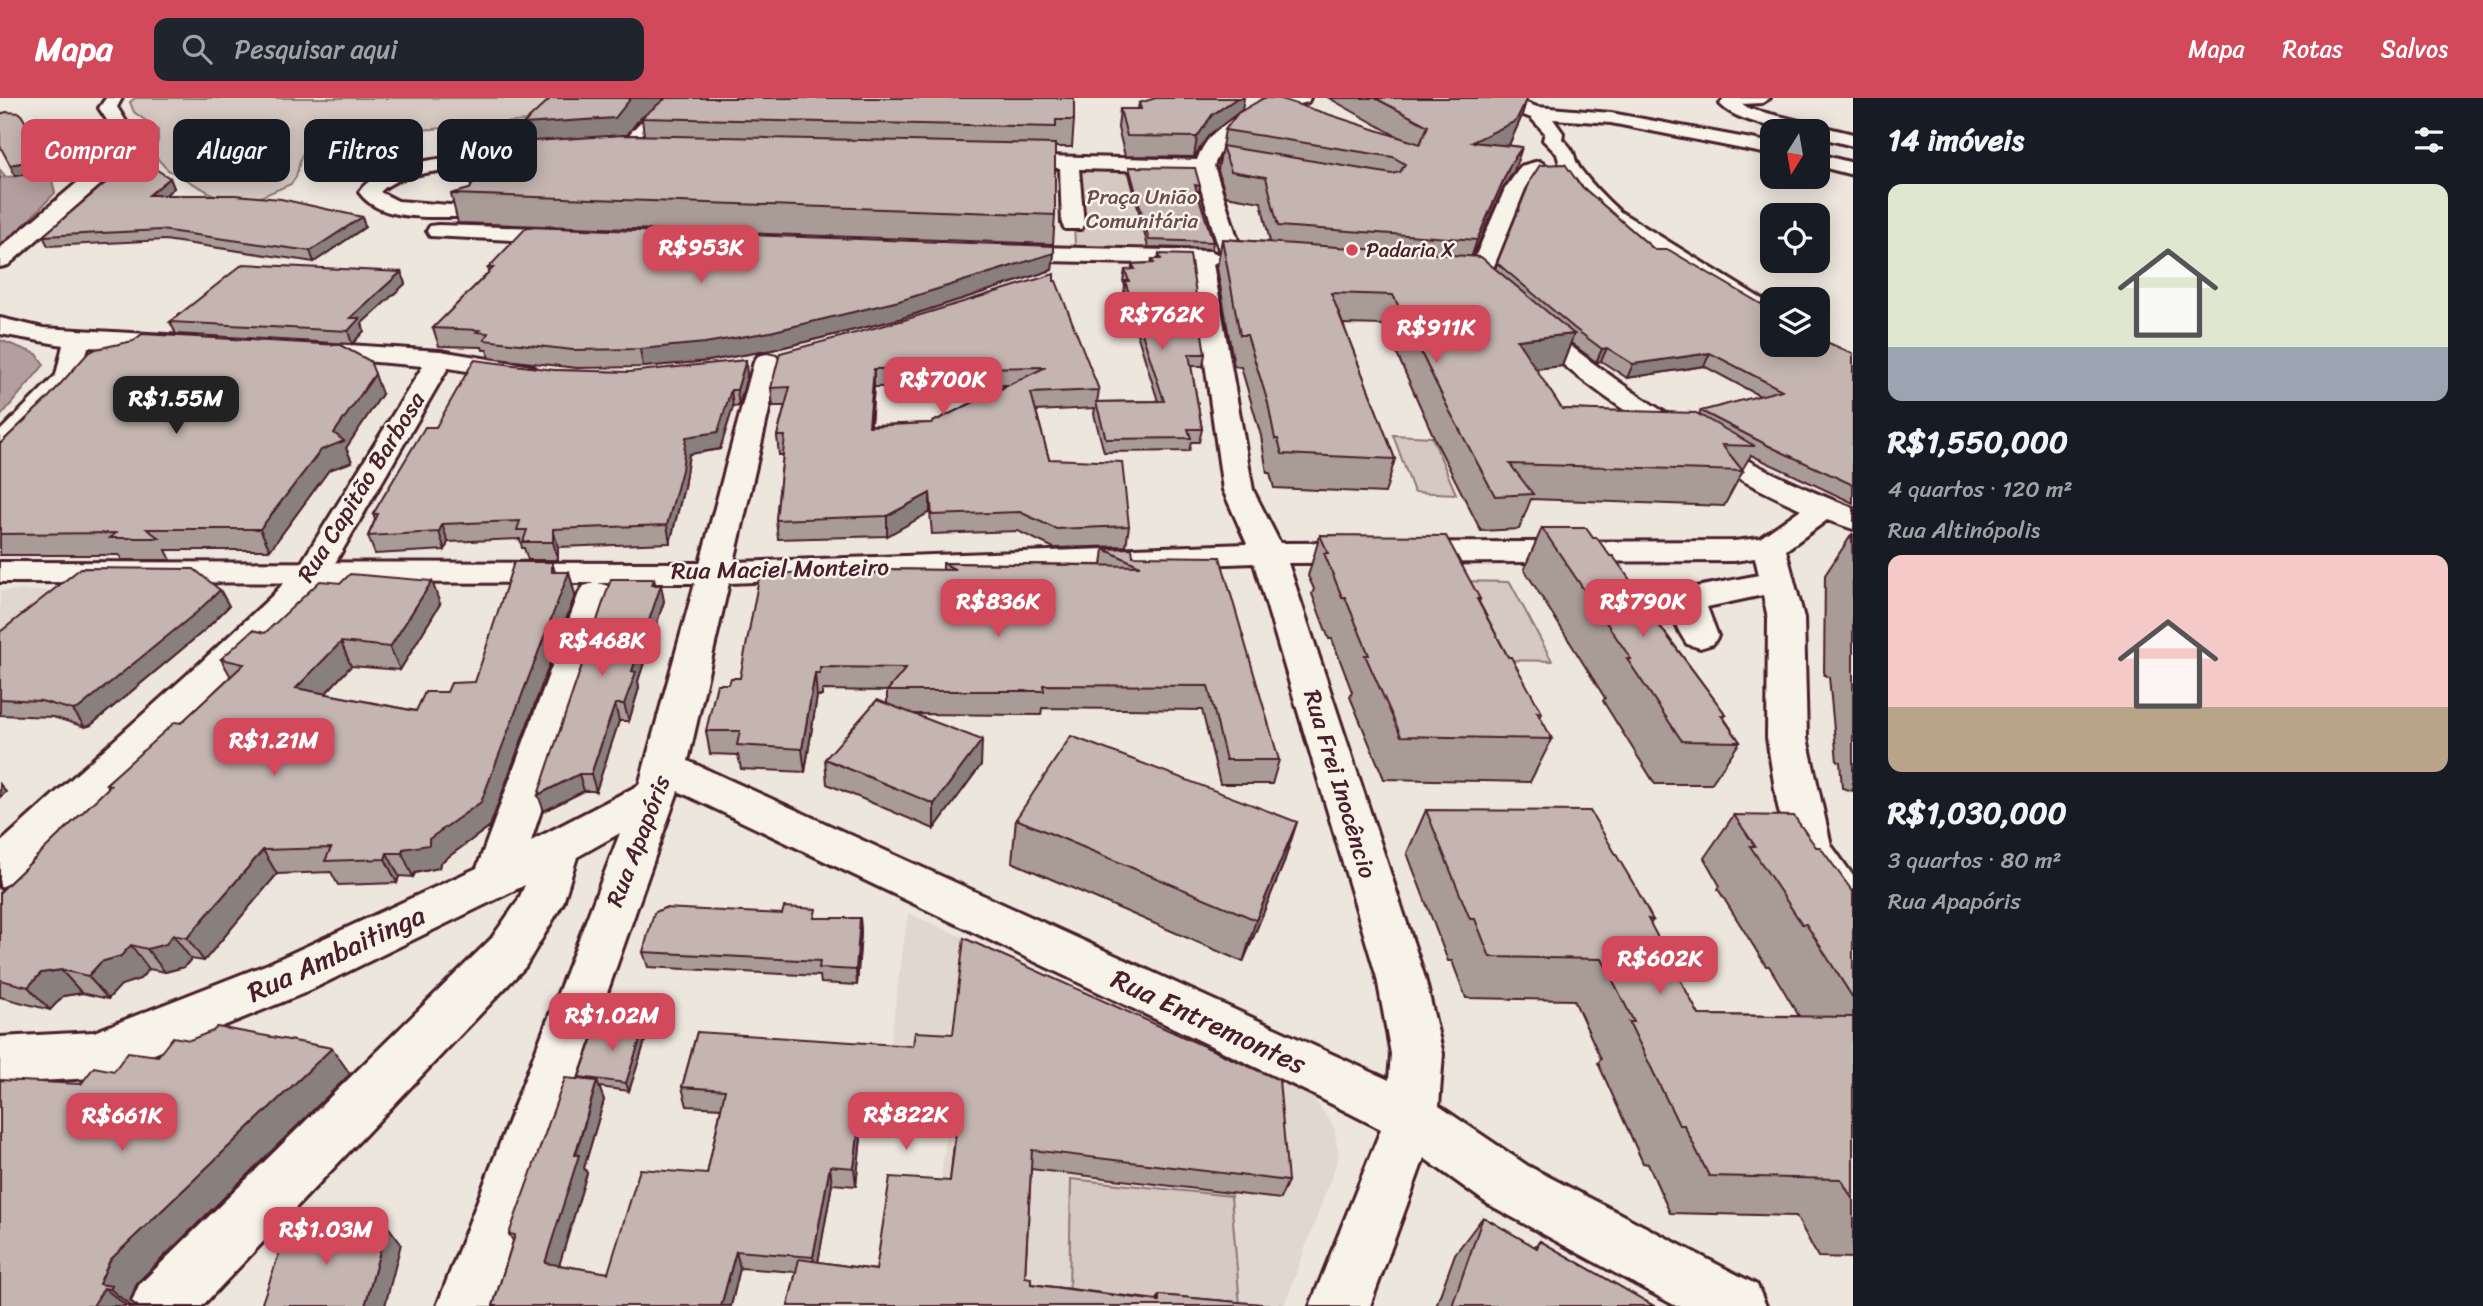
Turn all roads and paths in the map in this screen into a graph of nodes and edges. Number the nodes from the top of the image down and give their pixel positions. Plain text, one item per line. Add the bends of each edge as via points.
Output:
1 (114, 98) edge
2 (1303, 98) edge
3 (1485, 98) edge
4 (1762, 98) edge
5 (1505, 101) edge
6 (707, 105) edge
7 (1535, 112) junction
8 (1767, 119) edge
9 (1830, 135) edge
10 (1853, 140) edge
11 (1760, 147) edge
12 (627, 152) junction
13 (655, 153) edge
14 (1562, 153) junction
15 (604, 154) edge
16 (1534, 155) junction
17 (556, 157) edge
18 (986, 161) edge
19 (1069, 163) junction
20 (1210, 163) junction
21 (1830, 163) edge
22 (1853, 169) edge
23 (6, 177) edge
24 (0, 178) edge
25 (468, 211) edge
26 (1073, 224) dead end
27 (438, 232) dead end
28 (598, 237) edge
29 (973, 251) edge
30 (1128, 256) junction
31 (1217, 258) junction
32 (0, 260) edge
33 (1261, 261) edge
34 (1451, 276) edge
35 (1058, 278) dead end
36 (1478, 278) junction
37 (1760, 309) edge
38 (0, 326) edge
39 (76, 339) junction
40 (161, 343) junction
41 (214, 345) edge
42 (280, 349) edge
43 (440, 359) junction
44 (766, 362) dead end
45 (69, 377) junction
46 (553, 377) edge
47 (0, 448) edge
48 (1838, 514) edge
49 (1268, 553) junction
50 (1773, 565) junction
51 (314, 570) junction
52 (0, 572) edge
53 (716, 573) junction
54 (596, 593) dead end
55 (1700, 636) dead end
56 (660, 781) junction
57 (557, 846) junction
58 (0, 869) edge
59 (1839, 876) edge
60 (495, 880) junction
61 (1853, 912) edge
62 (0, 1060) edge
63 (1412, 1118) junction
64 (160, 1306) edge
65 (467, 1306) edge
66 (1340, 1306) edge
67 (1736, 1306) edge

1 - 32 street via 108,108 125,132 125,149
2 - 20 street via 1254,112 1214,141
3 - 5 street
4 - 8 street via 1731,100 1729,104
5 - 7 street
6 - 12 street via 663,111 645,124
7 - 11 street via 1611,118
7 - 14 street via 1551,127
9 - 10 street
12 - 13 street
12 - 15 street
14 - 16 street
14 - 16 street
14 - 37 street via 1596,201 1612,215
16 - 36 street
17 - 25 street via 402,173 383,179 369,192 371,198 393,206
18 - 19 street
19 - 20 street
19 - 26 street
20 - 31 street, Rua Frei Inocêncio
21 - 22 street
23 - 24 path
27 - 28 street
29 - 30 street
30 - 31 street
30 - 35 street
31 - 33 street
31 - 49 street, Rua Frei Inocêncio via 1238,489
34 - 36 street
36 - 48 street via 1616,390 1691,439
38 - 39 street
39 - 40 street
39 - 45 street
40 - 41 street
40 - 45 street via 113,355
42 - 43 street
43 - 46 street
43 - 51 street, Rua Capitão Barbosa
44 - 53 street, Rua Apapóris
45 - 47 street
48 - 50 street
49 - 50 street, Rua Maciel Monteiro via 1734,551
49 - 53 street, Rua Maciel Monteiro
49 - 63 street, Rua Frei Inocêncio via 1401,978 1417,1054
50 - 55 street via 1689,602
50 - 59 street via 1786,618 1790,770 1810,850
51 - 52 street, Rua Maciel Monteiro
51 - 53 street, Rua Maciel Monteiro
51 - 58 street, Rua Capitão Barbosa via 212,673
53 - 56 street, Rua Apapóris
54 - 60 street
56 - 57 street, Rua Ambaitinga
56 - 63 street, Rua Entremontes via 1328,1076
56 - 65 street, Rua Apapóris
57 - 60 street, Rua Ambaitinga
57 - 64 street via 538,913 508,953
59 - 61 street
60 - 62 street, Rua Ambaitinga via 285,979 94,1055
63 - 66 street, Rua Frei Inocêncio
63 - 67 street, Rua Entremontes via 1508,1185

